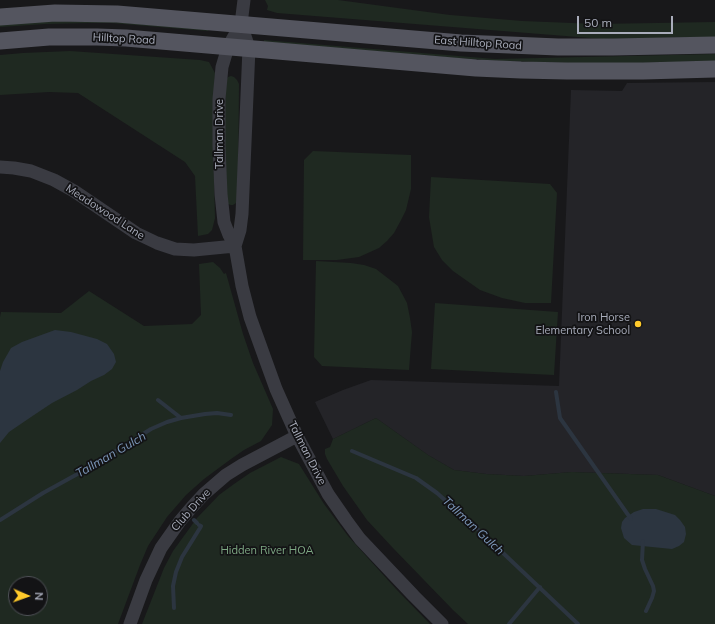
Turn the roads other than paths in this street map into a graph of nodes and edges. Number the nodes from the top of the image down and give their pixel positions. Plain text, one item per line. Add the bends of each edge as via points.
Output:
1 (244, 0) edge
2 (0, 17) edge
3 (242, 24) junction
4 (0, 41) edge
5 (715, 45) edge
6 (228, 47) junction
7 (249, 48) junction
8 (715, 70) edge
9 (0, 167) edge
10 (235, 246) junction
11 (297, 436) junction
12 (130, 624) edge
13 (442, 624) edge

1 - 3 street, Tallman Drive
2 - 3 main road via 40,13 89,13
3 - 5 main road, East Hilltop Road via 510,45
3 - 6 street, Tallman Drive
3 - 7 street, Tallman Drive
4 - 6 main road, Hilltop Road via 97,37
6 - 7 main road, Hilltop Road
6 - 10 street, Tallman Drive via 220,84 219,158 224,222
7 - 8 main road via 476,68 567,71
7 - 10 street, Tallman Drive via 242,214
9 - 10 street, Meadowood Lane via 31,171 54,180 136,233 157,243 175,249 194,250
10 - 11 street, Tallman Drive via 250,317 274,384
11 - 12 street, Club Drive via 226,475 192,507 161,548
11 - 13 street, Tallman Drive via 328,494 357,535

